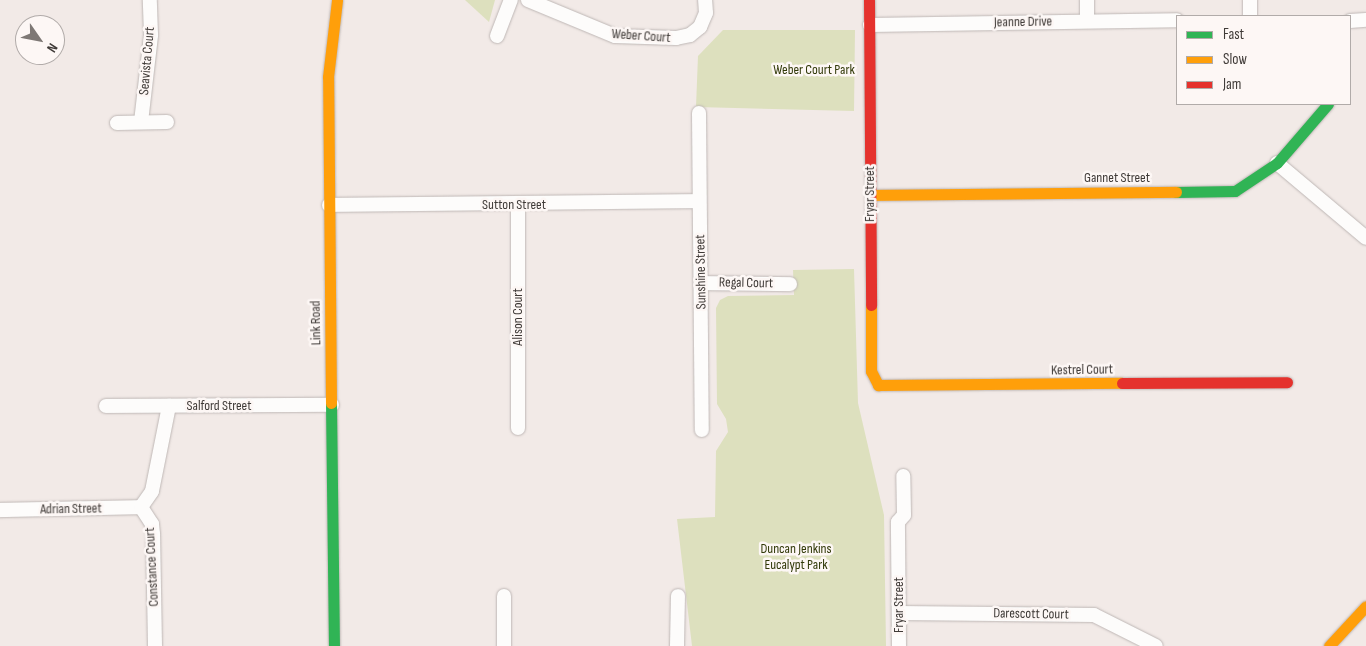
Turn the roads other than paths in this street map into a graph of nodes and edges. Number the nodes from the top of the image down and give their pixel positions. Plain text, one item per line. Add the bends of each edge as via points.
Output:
1 (150, 0) edge
2 (337, 0) edge
3 (511, 0) edge
4 (528, 0) edge
5 (705, 0) edge
6 (869, 0) edge
7 (1087, 0) edge
8 (1250, 0) edge
9 (1250, 15) edge
10 (1176, 20) edge
11 (1366, 20) edge
12 (1087, 21) junction
13 (1351, 21) edge
14 (870, 25) junction
15 (497, 36) dead end
16 (1327, 105) edge
17 (699, 113) dead end
18 (117, 122) dead end
19 (141, 122) junction
20 (167, 122) dead end
21 (1277, 162) junction
22 (870, 195) junction
23 (699, 201) junction
24 (329, 205) junction
25 (518, 205) junction
26 (1366, 238) edge
27 (702, 283) junction
28 (790, 284) dead end
29 (1287, 382) dead end
30 (878, 385) joint
31 (332, 405) junction
32 (106, 406) dead end
33 (169, 406) junction
34 (518, 428) dead end
35 (702, 430) dead end
36 (903, 476) dead end
37 (141, 506) junction
38 (0, 510) edge
39 (504, 596) dead end
40 (678, 596) dead end
41 (1366, 606) edge
42 (899, 613) junction
43 (155, 646) edge
44 (334, 646) edge
45 (504, 646) edge
46 (677, 646) edge
47 (899, 646) edge
48 (1156, 646) edge
49 (1329, 646) edge

1 - 19 street, Seavista Court via 150,35
2 - 24 street, Link Road via 328,77
3 - 15 street
4 - 5 street, Weber Court via 615,36 676,38 690,35 700,27 706,13
6 - 14 street, Fryar Street
7 - 12 street
8 - 9 street
10 - 12 street, Jeanne Drive
11 - 13 street
12 - 14 street, Jeanne Drive
14 - 22 street, Fryar Street
16 - 21 street, Gannet Street
17 - 23 street, Sunshine Street
18 - 19 street
19 - 20 street
21 - 22 street, Gannet Street via 1235,192
21 - 26 street
22 - 30 street, Fryar Street via 871,372
23 - 25 street, Sutton Street
23 - 27 street, Sunshine Street
24 - 25 street, Sutton Street
24 - 31 street, Link Road
25 - 34 street, Alison Court
27 - 28 street, Regal Court
27 - 35 street, Sunshine Street
29 - 30 street, Kestrel Court
31 - 33 street, Salford Street
31 - 44 street, Link Road
32 - 33 street, Salford Street
33 - 37 street via 152,492
36 - 42 street, Fryar Street via 904,515 898,522
37 - 38 street, Adrian Street
37 - 43 street, Constance Court via 154,534
39 - 45 street
40 - 46 street
41 - 49 street
42 - 47 street, Fryar Street
42 - 48 street, Darescott Court via 1094,615

